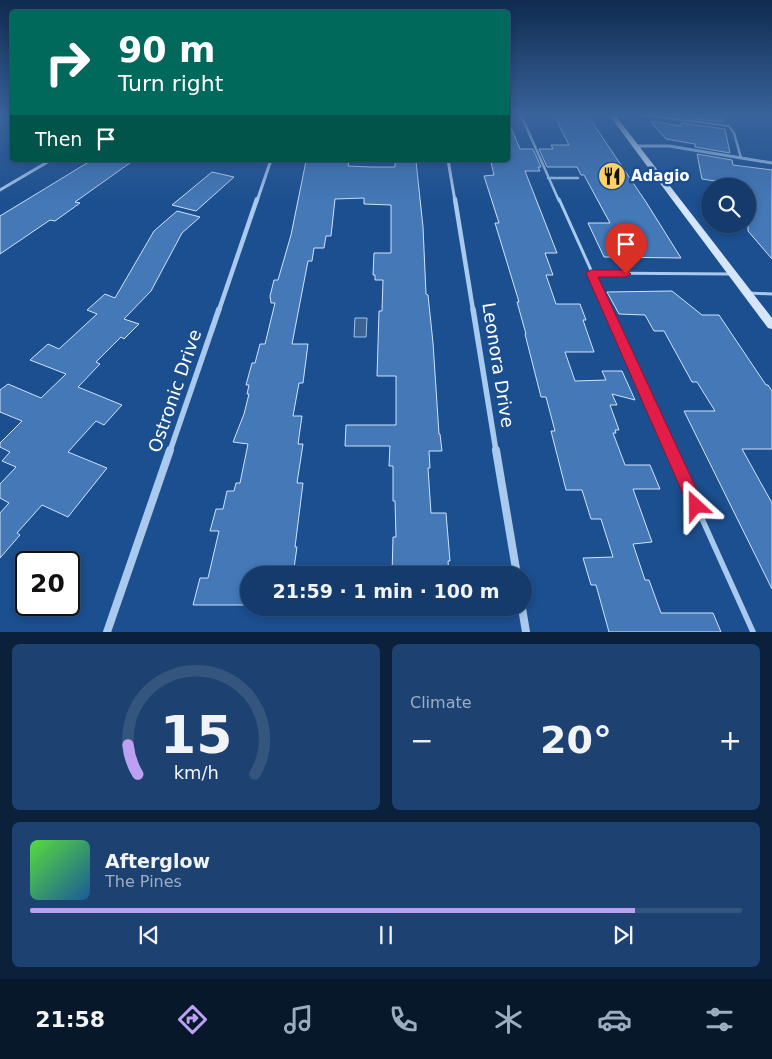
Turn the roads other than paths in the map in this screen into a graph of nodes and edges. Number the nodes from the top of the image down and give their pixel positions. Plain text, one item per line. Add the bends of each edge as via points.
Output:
1 (534, 144) edge
2 (737, 144) edge
3 (637, 146) joint
4 (741, 158) junction
5 (48, 162) edge
6 (270, 162) edge
7 (448, 162) edge
8 (772, 163) edge
9 (548, 178) junction
10 (578, 178) dead end
11 (0, 190) edge
12 (591, 273) junction
13 (734, 274) junction
14 (748, 293) junction
15 (772, 294) edge
16 (772, 325) edge
17 (516, 566) edge
18 (523, 616) edge
19 (107, 632) edge
20 (526, 632) edge
21 (753, 632) edge

1 - 9 lane
2 - 4 lane
3 - 4 street via 669,146
3 - 13 main road
4 - 8 street
5 - 11 street
6 - 19 street, Ostronic Drive
7 - 17 street, Leonora Drive
9 - 10 lane
9 - 12 lane
12 - 13 lane
12 - 21 lane
13 - 14 main road
14 - 15 lane
14 - 16 main road
18 - 20 street

